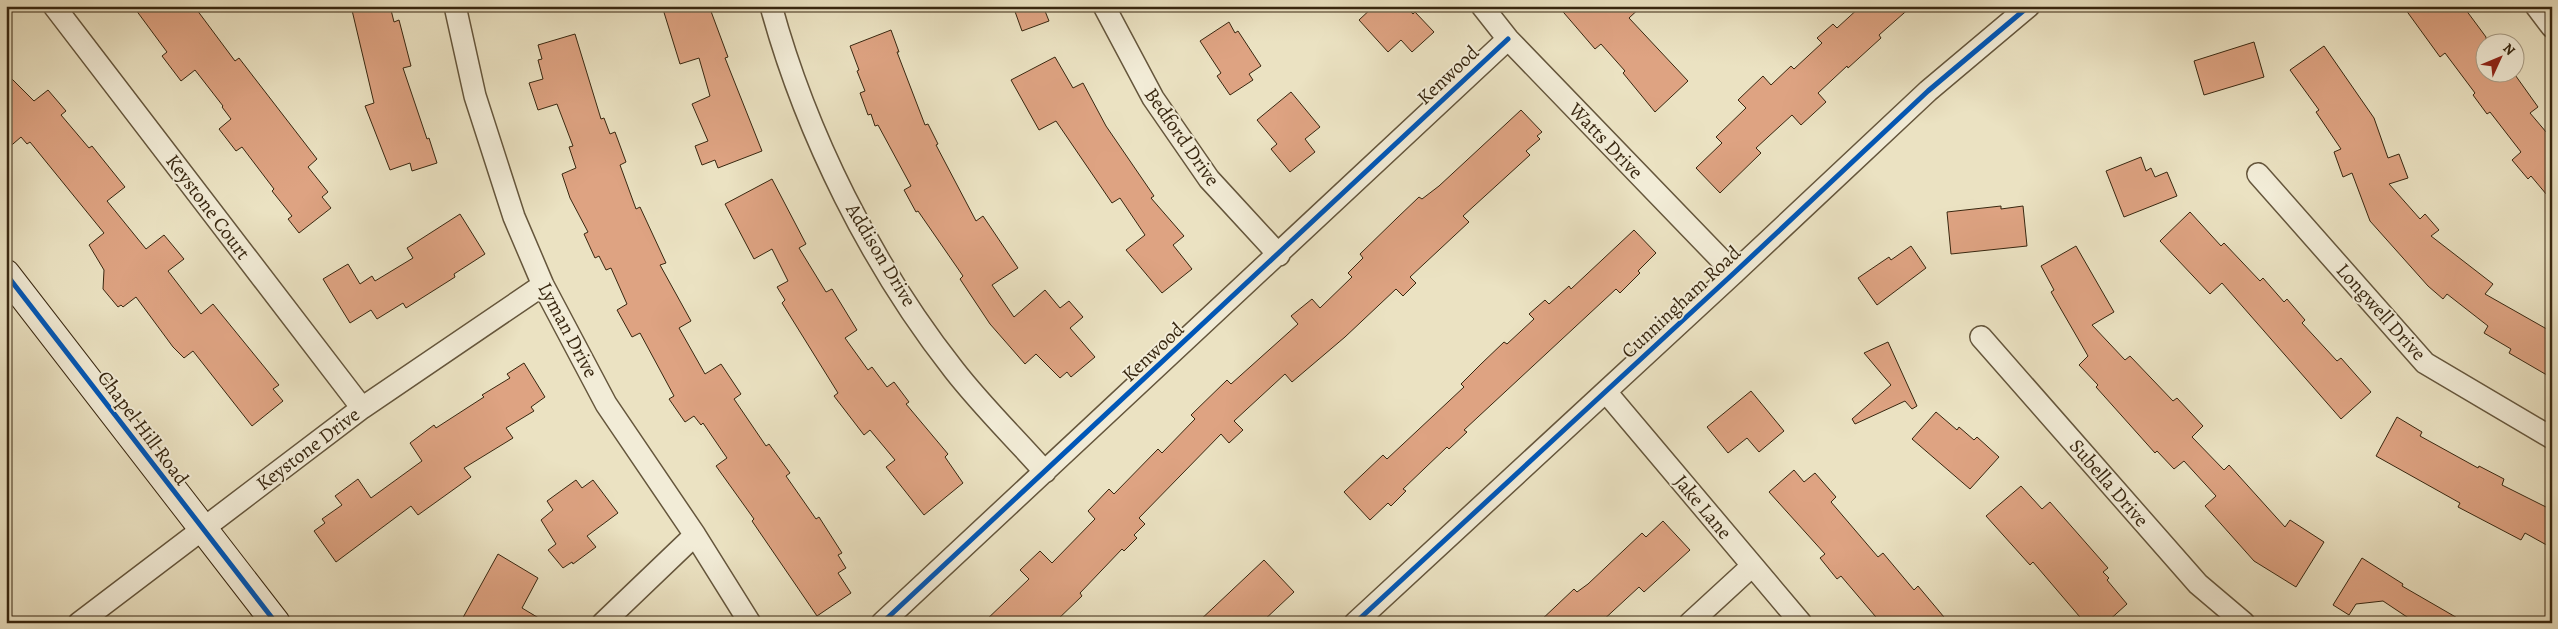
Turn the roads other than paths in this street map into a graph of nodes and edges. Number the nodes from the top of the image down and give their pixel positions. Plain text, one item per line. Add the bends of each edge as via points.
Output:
1 (54, 6) edge
2 (455, 6) edge
3 (771, 6) edge
4 (1104, 6) edge
5 (1482, 6) edge
6 (2029, 6) edge
7 (2536, 6) edge
8 (2552, 27) edge
9 (1508, 39) junction
10 (2258, 174) dead end
11 (1279, 255) junction
12 (1734, 273) junction
13 (6, 274) edge
14 (543, 285) junction
15 (1980, 337) dead end
16 (1606, 392) junction
17 (362, 408) junction
18 (2552, 438) edge
19 (1045, 472) junction
20 (202, 530) junction
21 (695, 535) junction
22 (1752, 566) junction
23 (79, 623) edge
24 (276, 623) edge
25 (603, 623) edge
26 (750, 623) edge
27 (882, 623) edge
28 (1355, 623) edge
29 (1690, 623) edge
30 (1801, 623) edge
31 (2244, 623) edge

1 - 17 street, Keystone Court
2 - 14 street, Lyman Drive via 475,96 514,217
3 - 19 street, Addison Drive via 787,62 831,168 887,272 954,370
4 - 11 street, Bedford Drive via 1153,98 1209,179
5 - 9 street, Watts Drive
6 - 12 street, Cunningham Road via 1928,90
7 - 8 street
9 - 11 street, Kenwood
9 - 12 street, Watts Drive
10 - 18 street, Longwell Drive via 2425,363
11 - 19 street, Kenwood
12 - 16 street, Cunningham Road
13 - 20 street, Chapel Hill Road
14 - 17 street, Keystone Drive
14 - 21 street, Lyman Drive via 606,404
15 - 31 street, Subella Drive via 2198,584
16 - 22 street, Jake Lane
16 - 28 street, Cunningham Road
17 - 20 street, Keystone Drive
19 - 27 street, Kenwood
20 - 23 street, Keystone Drive
20 - 24 street, Chapel Hill Road
21 - 25 street
21 - 26 street, Lyman Drive
22 - 29 street
22 - 30 street, Jake Lane

